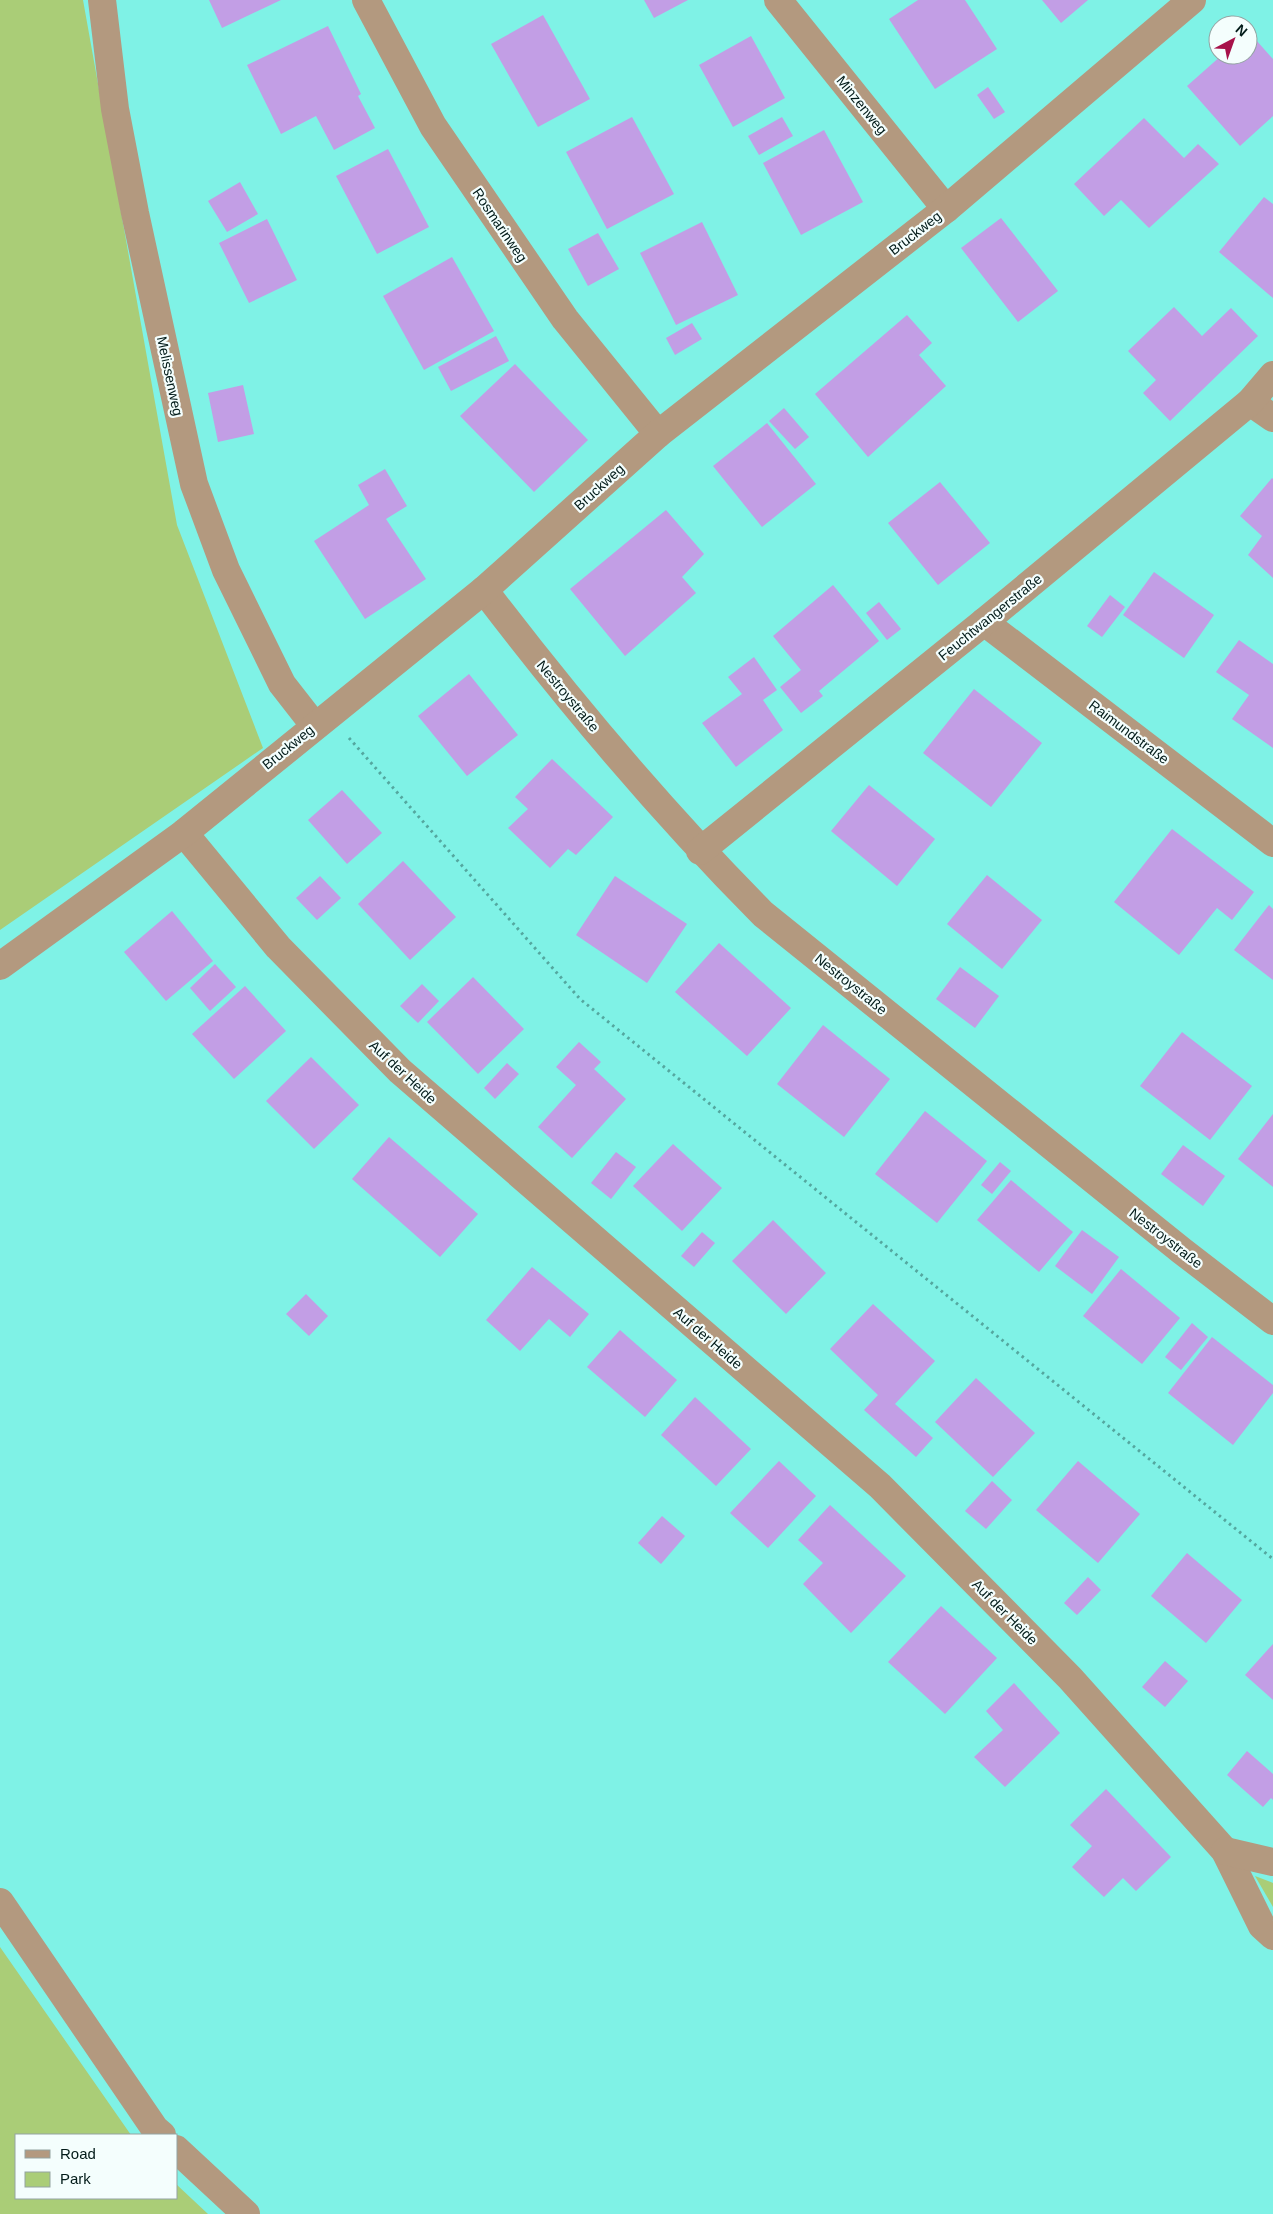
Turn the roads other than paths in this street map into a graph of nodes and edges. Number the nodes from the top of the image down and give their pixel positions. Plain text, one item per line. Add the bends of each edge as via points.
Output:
1 (102, 0) edge
2 (366, 0) edge
3 (778, 0) edge
4 (1192, 0) edge
5 (946, 209) junction
6 (1273, 375) edge
7 (1250, 402) junction
8 (1273, 418) edge
9 (658, 434) junction
10 (484, 590) junction
11 (984, 622) junction
12 (321, 720) junction
13 (184, 833) junction
14 (1273, 843) edge
15 (700, 850) junction
16 (0, 966) edge
17 (1273, 1321) edge
18 (1225, 1851) junction
19 (1273, 1862) edge
20 (0, 1902) edge
21 (1273, 1936) edge
22 (161, 2134) edge
23 (178, 2151) edge
24 (246, 2214) edge

1 - 12 street, Melissenweg via 115,108 134,213 194,484 226,570 282,684
2 - 9 street, Rosmarinweg via 433,126 565,320
3 - 5 street, Minzenweg
4 - 5 street, Bruckweg
5 - 9 street, Bruckweg
6 - 7 street, Feuchtwangerstraße
7 - 8 street
7 - 11 street, Feuchtwangerstraße
9 - 10 street, Bruckweg
10 - 12 street, Bruckweg
10 - 15 street, Nestroystraße via 533,654
11 - 14 street, Raimundstraße
11 - 15 street, Feuchtwangerstraße
12 - 13 street, Bruckweg
13 - 16 street, Bruckweg
13 - 18 street, Auf der Heide via 278,947 400,1071 880,1486 1070,1678
15 - 17 street, Nestroystraße via 763,914
18 - 19 street
18 - 21 street, Auf der Heide via 1262,1926
20 - 22 street
23 - 24 street

